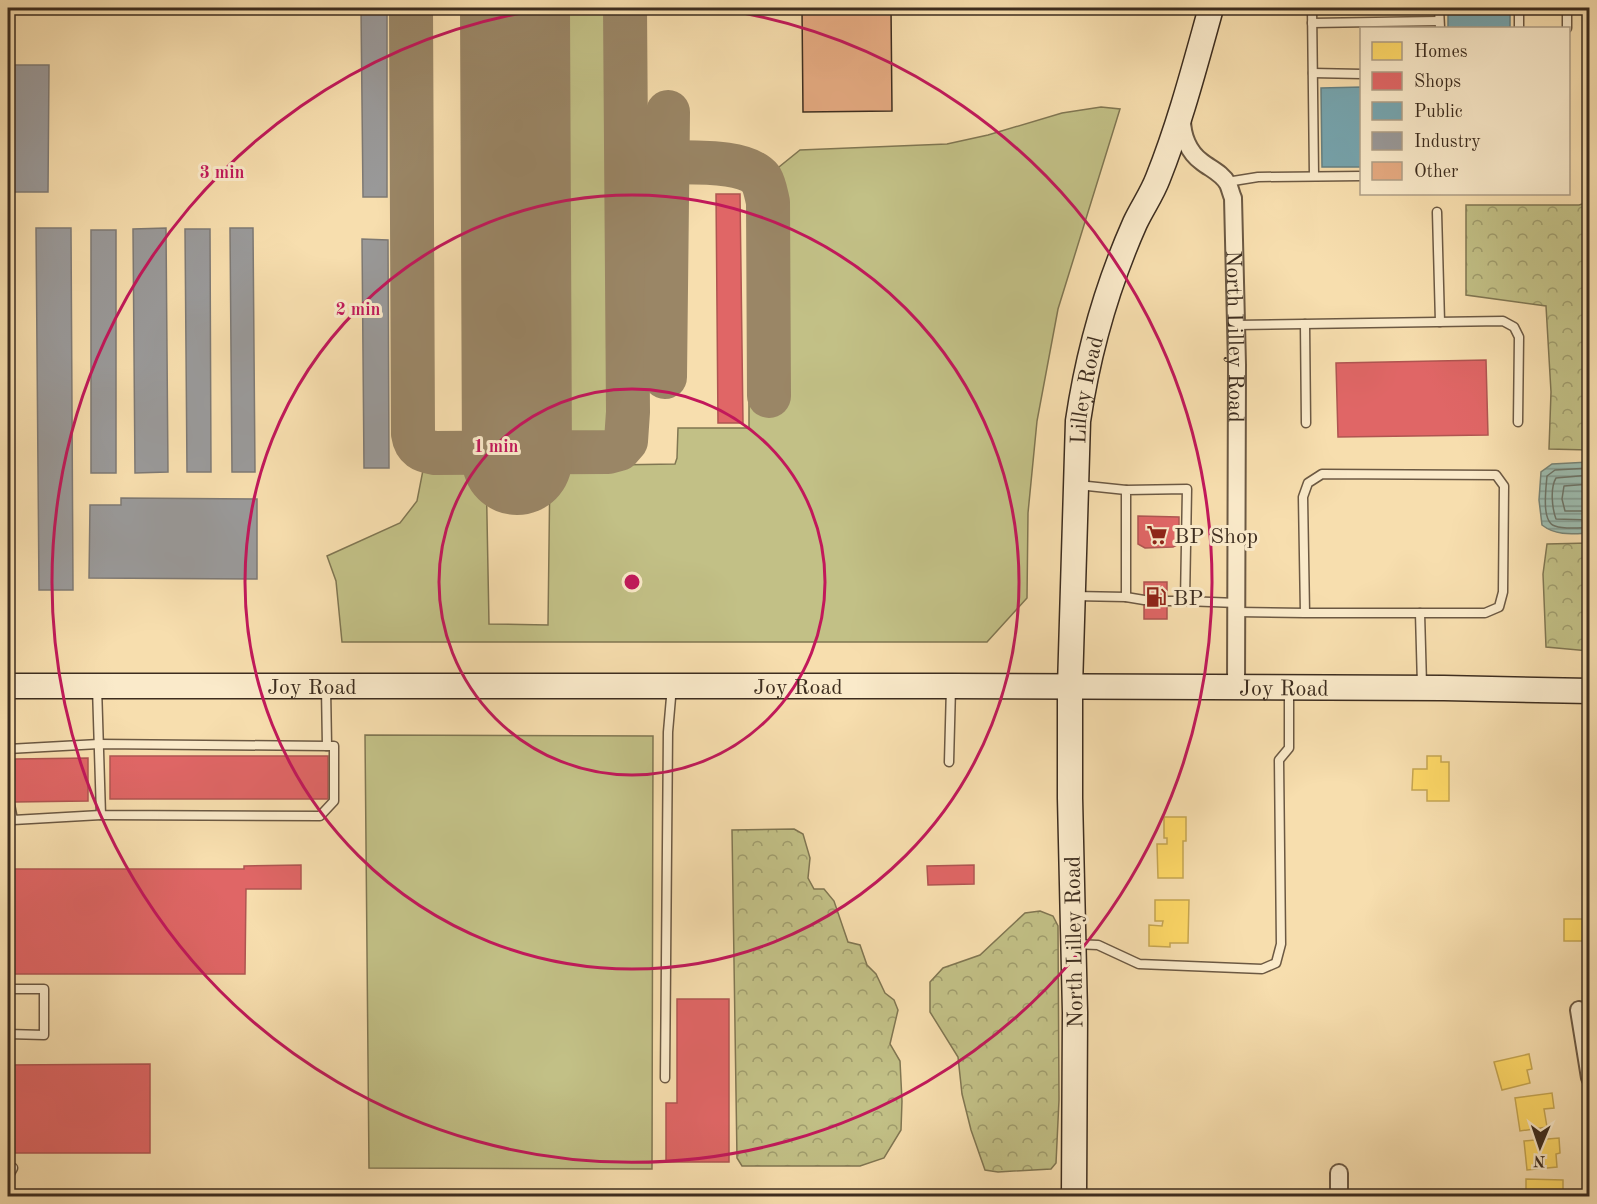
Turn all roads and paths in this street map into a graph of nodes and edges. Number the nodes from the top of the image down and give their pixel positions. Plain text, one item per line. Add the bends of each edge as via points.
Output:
1 (1210, 8) edge
2 (1312, 8) edge
3 (1439, 8) edge
4 (1519, 8) edge
5 (1567, 8) edge
6 (1312, 22) junction
7 (1440, 25) edge
8 (1519, 27) edge
9 (1567, 27) edge
10 (1313, 73) junction
11 (1360, 74) edge
12 (1182, 109) junction
13 (1360, 176) edge
14 (1314, 177) junction
15 (1226, 182) junction
16 (1437, 212) dead end
17 (1440, 322) junction
18 (1305, 324) junction
19 (1236, 325) junction
20 (1518, 422) dead end
21 (1306, 423) dead end
22 (1075, 485) junction
23 (1126, 490) junction
24 (1074, 596) junction
25 (1126, 597) junction
26 (1144, 600) dead end
27 (1167, 601) dead end
28 (1185, 601) junction
29 (1237, 607) junction
30 (1305, 612) junction
31 (1420, 613) junction
32 (8, 686) edge
33 (97, 686) junction
34 (326, 686) junction
35 (672, 686) junction
36 (951, 686) junction
37 (1070, 687) junction
38 (1422, 688) junction
39 (1236, 689) junction
40 (1289, 689) junction
41 (1590, 691) edge
42 (99, 744) junction
43 (327, 746) junction
44 (8, 749) edge
45 (949, 762) dead end
46 (8, 794) edge
47 (101, 815) junction
48 (1073, 944) junction
49 (8, 989) edge
50 (1579, 1010) dead end
51 (8, 1035) edge
52 (665, 1078) dead end
53 (1590, 1078) edge
54 (8, 1167) edge
55 (1340, 1173) dead end
56 (8, 1178) edge
57 (1074, 1197) edge
58 (1339, 1197) edge

1 - 12 street
2 - 6 lane
3 - 7 lane
4 - 8 lane
5 - 9 lane
6 - 7 lane
6 - 10 lane
10 - 11 lane
10 - 14 lane
12 - 15 street via 1182,128 1189,147
12 - 22 street, Lilley Road via 1158,181 1136,223 1095,335 1078,421
13 - 14 lane
14 - 15 lane via 1258,177
15 - 19 street, North Lilley Road via 1233,198
16 - 17 lane
17 - 18 lane
17 - 20 lane via 1503,321 1515,327 1519,337
18 - 19 lane
18 - 21 lane
19 - 29 street, North Lilley Road
22 - 23 lane
22 - 24 street, Lilley Road
23 - 25 lane
23 - 28 lane via 1187,489
24 - 25 lane
24 - 37 street, Lilley Road
25 - 26 lane
27 - 28 lane
28 - 29 lane
29 - 30 lane
29 - 39 street, North Lilley Road
30 - 31 lane
30 - 31 lane via 1303,497 1308,483 1322,474 1496,475 1504,486 1503,592 1499,607 1485,613
31 - 38 lane
32 - 33 street, Joy Road
33 - 34 street, Joy Road
33 - 42 lane
34 - 35 street, Joy Road
34 - 43 lane
35 - 36 street, Joy Road
35 - 52 lane via 668,728
36 - 37 street, Joy Road
36 - 45 lane
37 - 39 street, Joy Road
37 - 48 street, North Lilley Road
38 - 40 street, Joy Road
38 - 41 street, Joy Road
39 - 40 street, Joy Road
40 - 48 lane via 1289,748 1279,760 1281,944 1276,963 1262,969 1139,964 1098,945
42 - 43 lane
42 - 44 lane
42 - 47 lane
43 - 47 lane via 334,746 334,801 320,816
46 - 47 lane via 13,820
48 - 57 street, North Lilley Road
49 - 51 lane via 44,990 44,1035
50 - 53 street
54 - 56 lane via 13,1168
55 - 58 street

